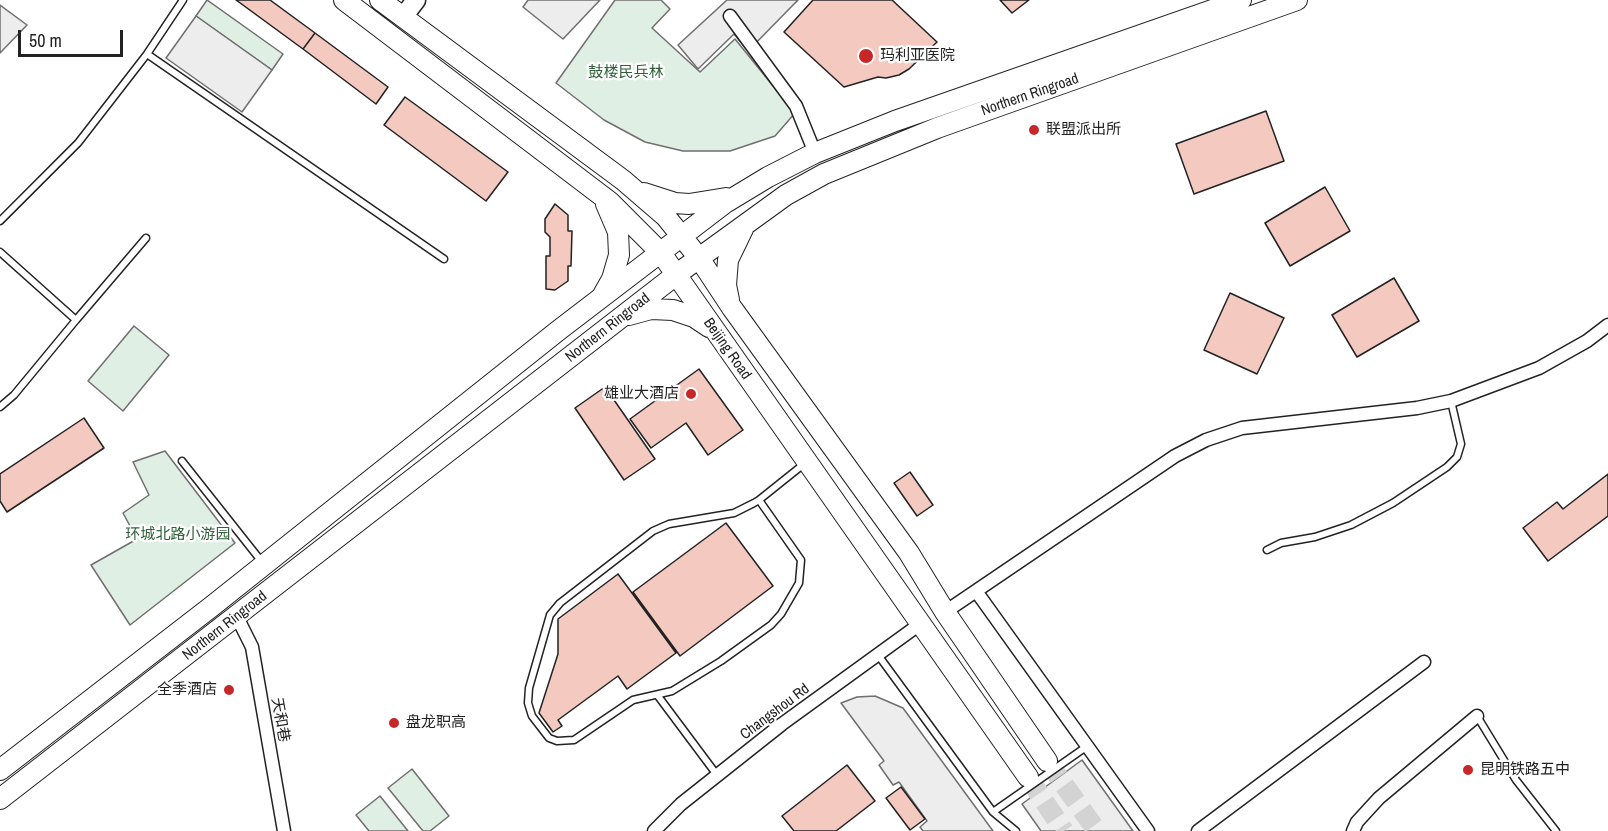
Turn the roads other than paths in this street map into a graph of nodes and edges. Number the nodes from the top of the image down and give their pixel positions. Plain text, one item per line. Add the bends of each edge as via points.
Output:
1 (183, 0) edge
2 (344, 0) edge
3 (417, 0) edge
4 (1241, 0) edge
5 (1297, 0) edge
6 (395, 7) edge
7 (730, 16) dead end
8 (147, 54) junction
9 (815, 153) junction
10 (623, 180) junction
11 (748, 189) junction
12 (595, 190) junction
13 (0, 221) edge
14 (749, 222) junction
15 (682, 236) junction
16 (146, 238) dead end
17 (0, 252) edge
18 (661, 254) junction
19 (699, 258) junction
20 (444, 259) dead end
21 (676, 274) junction
22 (595, 303) junction
23 (732, 308) junction
24 (76, 320) junction
25 (618, 320) junction
26 (1608, 325) edge
27 (715, 332) junction
28 (1451, 401) junction
29 (0, 407) edge
30 (182, 461) dead end
31 (807, 461) junction
32 (759, 500) junction
33 (1267, 550) dead end
34 (264, 565) junction
35 (976, 591) junction
36 (945, 612) junction
37 (237, 617) junction
38 (920, 624) junction
39 (878, 655) junction
40 (1424, 662) dead end
41 (658, 696) junction
42 (1477, 717) joint
43 (1086, 747) junction
44 (1047, 761) tunnel mouth
45 (0, 770) edge
46 (717, 775) junction
47 (1028, 777) tunnel mouth
48 (0, 799) edge
49 (993, 812) junction
50 (284, 831) edge
51 (654, 831) edge
52 (1016, 831) edge
53 (1148, 831) edge
54 (1198, 831) edge
55 (1353, 831) edge
56 (1556, 831) edge

1 - 8 lane
2 - 12 main road, Beijing Road
3 - 6 main road
4 - 9 main road, Northern Ringroad via 895,121
5 - 14 main road, Northern Ringroad via 896,144 824,174
6 - 10 main road, Beijing Road
7 - 9 street via 796,106
8 - 13 lane via 78,143
8 - 20 lane
9 - 11 main road, Northern Ringroad
10 - 11 main road via 649,195 689,204 718,201
10 - 15 main road, Beijing Road
11 - 15 main road, Northern Ringroad
12 - 18 main road, Beijing Road
12 - 22 main road via 614,220 619,243 612,279
14 - 19 main road, Northern Ringroad
14 - 23 main road via 728,260 726,285
15 - 18 main road, Northern Ringroad
15 - 19 main road, Beijing Road
16 - 24 lane
17 - 24 lane
18 - 21 main road, Beijing Road
18 - 22 main road, Northern Ringroad
19 - 21 main road, Northern Ringroad
19 - 23 main road, Beijing Road
21 - 25 main road, Northern Ringroad
21 - 27 main road, Beijing Road
22 - 34 main road, Northern Ringroad
23 - 36 main road, Beijing Road via 909,553
24 - 29 lane
25 - 27 main road via 640,311 673,310 694,317
25 - 37 main road, Northern Ringroad
26 - 28 street via 1539,368
27 - 31 main road, Beijing Road
28 - 33 lane via 1461,444 1457,457 1447,467 1351,525
28 - 35 street via 1242,428 1206,440 1174,456
30 - 34 lane
31 - 32 lane
31 - 38 main road, Beijing Road
32 - 41 lane via 801,560 799,583 771,625 721,661
32 - 41 lane via 734,513 669,524 653,531 550,615 528,703 532,716 549,738 573,740 633,700
34 - 45 main road, Northern Ringroad
35 - 36 street
35 - 43 street
36 - 44 main road, Beijing Road
37 - 48 main road, Northern Ringroad
37 - 50 street, 天和巷 via 252,646
38 - 39 street, Changshou Rd
38 - 47 main road, Beijing Road
39 - 46 street, Changshou Rd
39 - 49 lane
40 - 54 street
41 - 46 lane
42 - 55 street via 1379,798
42 - 56 lane via 1516,780
43 - 49 lane
43 - 53 street
46 - 51 street, Changshou Rd
49 - 52 lane

